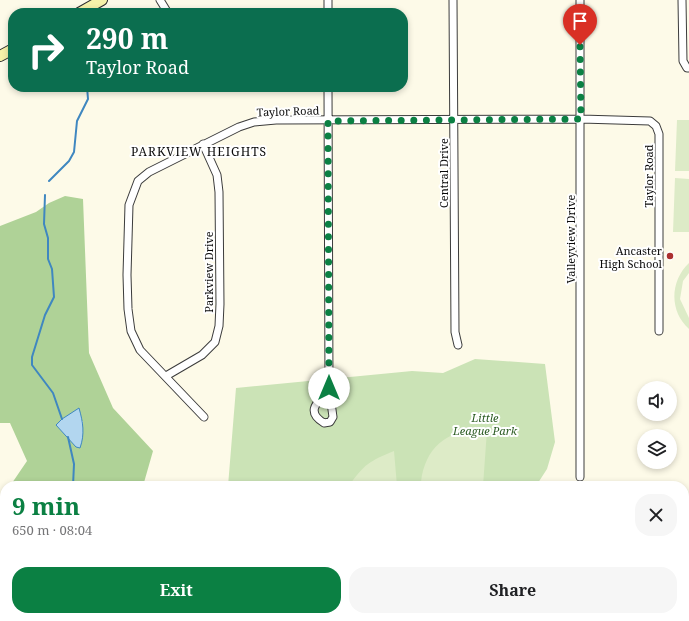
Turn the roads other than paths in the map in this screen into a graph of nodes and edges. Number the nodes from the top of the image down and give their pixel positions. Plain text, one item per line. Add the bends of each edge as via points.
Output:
1 (102, 0) edge
2 (454, 0) edge
3 (580, 0) edge
4 (682, 0) edge
5 (87, 8) edge
6 (689, 68) edge
7 (328, 92) edge
8 (581, 119) junction
9 (454, 120) junction
10 (328, 121) junction
11 (203, 144) junction
12 (659, 331) dead end
13 (458, 345) dead end
14 (166, 376) junction
15 (329, 388) dead end
16 (204, 417) dead end
17 (580, 477) dead end

1 - 5 main road
2 - 9 street, Central Drive
3 - 8 street, Valleyview Drive
4 - 6 street via 683,61
7 - 10 street
8 - 9 street, Taylor Road
8 - 12 street, Taylor Road via 650,121 656,126 659,134
8 - 17 street, Valleyview Drive
9 - 10 street, Taylor Road
9 - 13 street, Central Drive via 455,332
10 - 11 street, Taylor Road via 254,122 239,126
10 - 15 street
11 - 14 street, Parkview Drive via 217,175 219,192 219,326 215,342 202,355
11 - 14 street, Taylor Road via 149,172 138,181 129,204 127,274 131,331 140,350
14 - 16 street, Taylor Road

